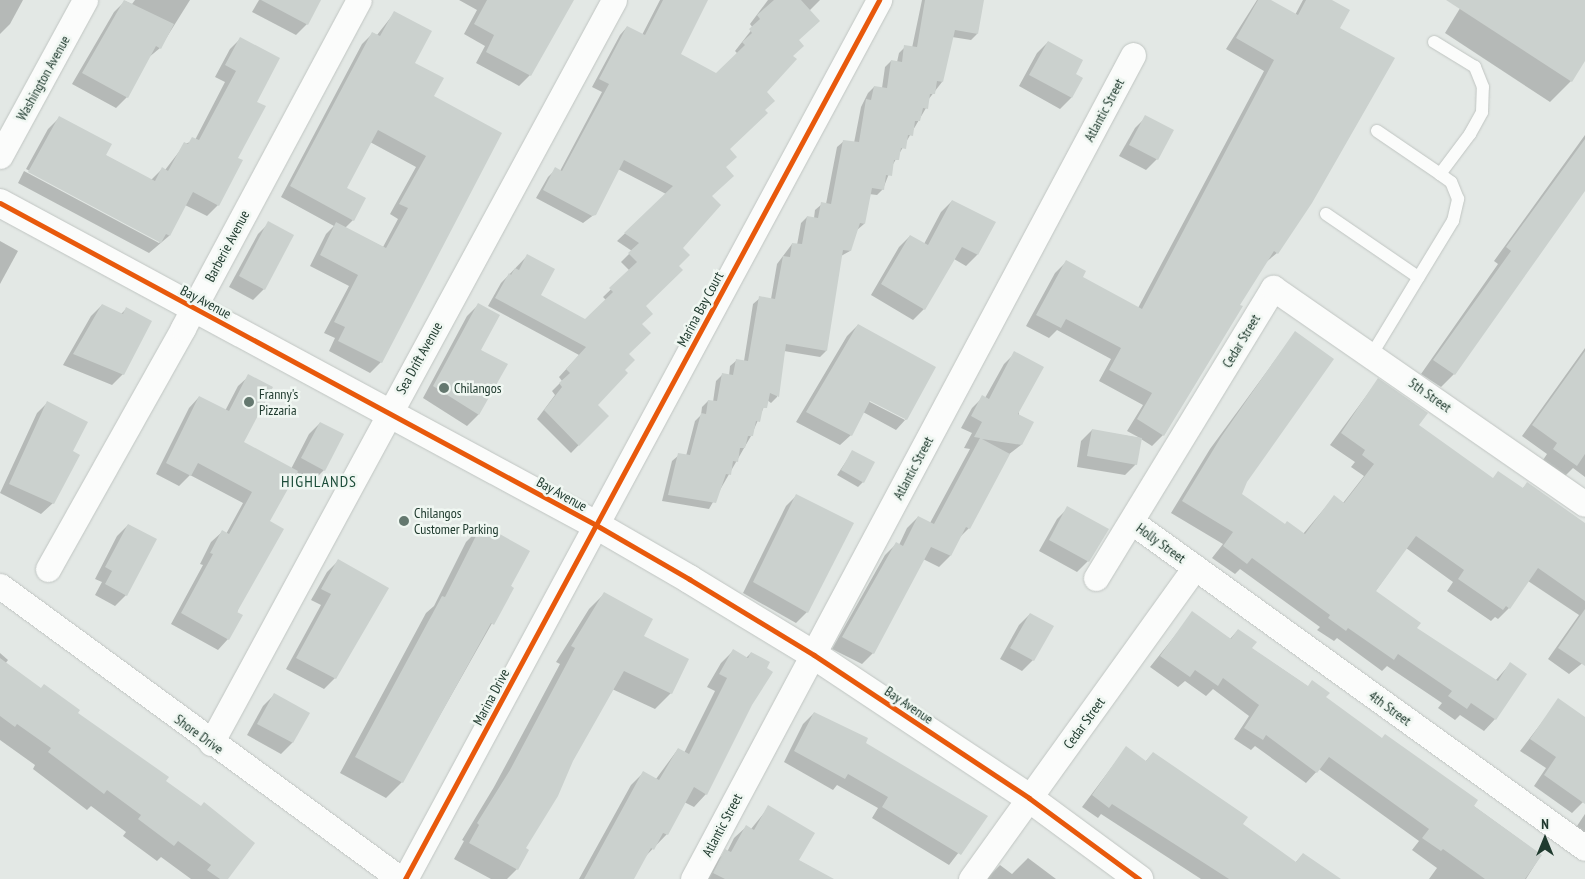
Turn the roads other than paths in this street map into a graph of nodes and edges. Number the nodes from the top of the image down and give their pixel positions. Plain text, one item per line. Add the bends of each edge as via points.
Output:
1 (85, 0) edge
2 (360, 0) edge
3 (614, 0) edge
4 (878, 0) edge
5 (1434, 42) dead end
6 (1133, 55) dead end
7 (1377, 130) dead end
8 (0, 156) edge
9 (1440, 174) junction
10 (0, 203) edge
11 (1326, 214) dead end
12 (1418, 277) junction
13 (1273, 288) joint
14 (192, 308) junction
15 (1372, 354) junction
16 (390, 413) junction
17 (1585, 504) edge
18 (1132, 522) junction
19 (596, 525) junction
20 (1195, 567) junction
21 (48, 569) dead end
22 (1096, 578) dead end
23 (0, 586) edge
24 (814, 655) junction
25 (212, 743) junction
26 (1029, 798) junction
27 (1585, 848) edge
28 (400, 879) edge
29 (405, 879) edge
30 (693, 879) edge
31 (971, 879) edge
32 (1139, 879) edge

1 - 8 street, Washington Avenue
2 - 14 street, Barberie Avenue
3 - 16 street, Sea Drift Avenue
4 - 19 street, Marina Bay Court
5 - 9 lane via 1475,67 1484,87 1482,112
6 - 24 street, Atlantic Street
7 - 9 lane
9 - 12 lane via 1451,182 1458,199 1453,221
10 - 14 street, Bay Avenue
11 - 12 lane
12 - 15 lane
13 - 15 street, 5th Street
13 - 18 street, Cedar Street
14 - 16 street, Bay Avenue
14 - 21 street, Barberie Avenue
15 - 17 street, 5th Street
16 - 19 street, Bay Avenue
16 - 25 street, Sea Drift Avenue
18 - 20 street, Holly Street
18 - 22 street, Holly Street
19 - 24 street, Bay Avenue
19 - 29 street, Marina Drive
20 - 26 street, Cedar Street
20 - 27 street, 4th Street
23 - 25 street, Shore Drive
24 - 26 street, Bay Avenue
24 - 30 street, Atlantic Street
25 - 28 street, Shore Drive
26 - 31 street, Cedar Street
26 - 32 street, Bay Avenue

